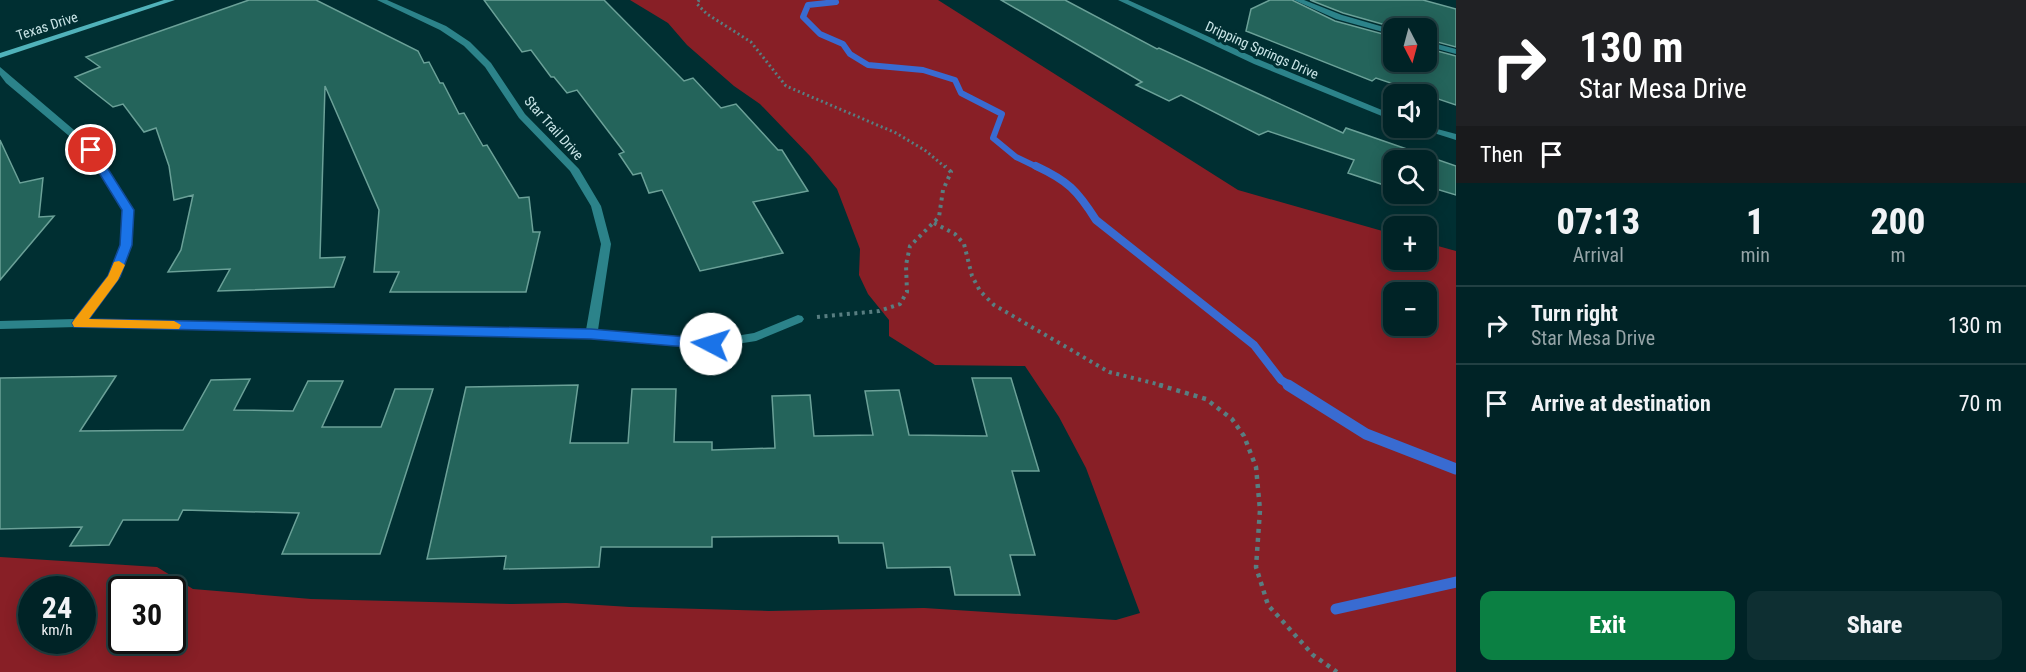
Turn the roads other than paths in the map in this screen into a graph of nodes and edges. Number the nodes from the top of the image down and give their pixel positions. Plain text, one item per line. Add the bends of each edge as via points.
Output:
1 (171, 0) edge
2 (381, 0) edge
3 (1122, 0) edge
4 (1298, 0) edge
5 (1383, 30) edge
6 (1437, 46) edge
7 (1456, 52) edge
8 (0, 56) edge
9 (0, 70) edge
10 (1383, 114) edge
11 (1437, 132) edge
12 (1456, 137) edge
13 (798, 319) road end
14 (78, 323) junction
15 (0, 325) edge
16 (591, 334) junction

1 - 8 street, Texas Drive
2 - 16 street, Star Trail Drive via 443,28 467,44 488,65 522,116 574,169 596,206 606,244
3 - 10 street, Dripping Springs Drive via 1249,60
4 - 5 street
6 - 7 street
9 - 14 street via 91,150 128,210 126,245 114,277
11 - 12 street
13 - 16 street via 756,337 711,344
14 - 15 street
14 - 16 street

